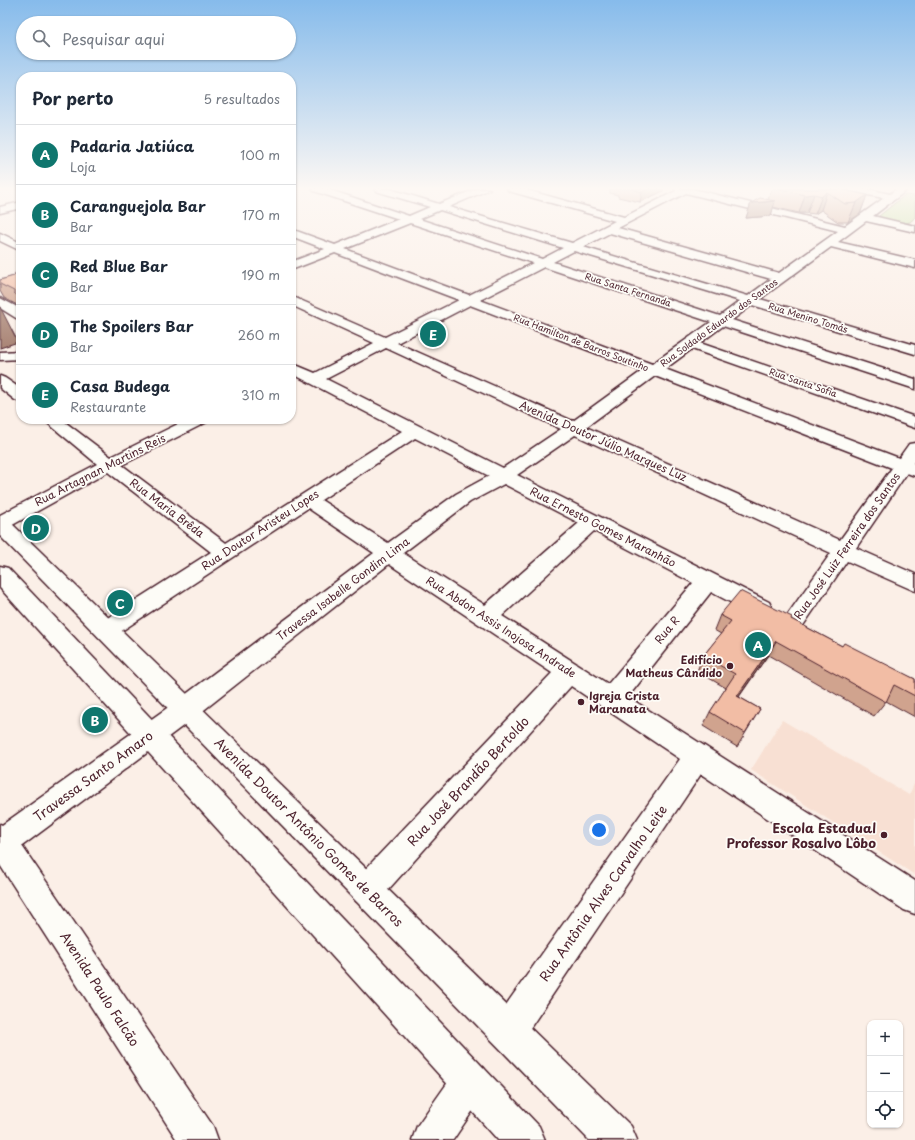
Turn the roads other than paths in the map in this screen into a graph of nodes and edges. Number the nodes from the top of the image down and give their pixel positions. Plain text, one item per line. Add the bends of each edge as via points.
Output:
1 (317, 242) edge
2 (351, 242) edge
3 (481, 242) edge
4 (554, 242) edge
5 (584, 242) edge
6 (656, 242) edge
7 (830, 243) joint
8 (573, 248) junction
9 (334, 249) junction
10 (544, 263) junction
11 (296, 264) edge
12 (915, 264) edge
13 (782, 278) junction
14 (2, 296) edge
15 (470, 300) junction
16 (749, 300) junction
17 (296, 302) edge
18 (16, 310) edge
19 (722, 321) junction
20 (386, 343) junction
21 (690, 344) junction
22 (915, 350) edge
23 (16, 355) edge
24 (0, 356) edge
25 (654, 370) junction
26 (296, 372) edge
27 (315, 380) junction
28 (0, 381) edge
29 (915, 384) edge
30 (16, 394) edge
31 (16, 397) edge
32 (0, 401) edge
33 (915, 423) edge
34 (64, 424) edge
35 (191, 424) edge
36 (574, 428) junction
37 (415, 430) junction
38 (915, 448) edge
39 (110, 464) junction
40 (909, 468) edge
41 (504, 476) junction
42 (308, 500) junction
43 (592, 522) junction
44 (0, 524) edge
45 (843, 551) junction
46 (226, 553) junction
47 (389, 553) junction
48 (0, 574) edge
49 (708, 580) junction
50 (915, 583) edge
51 (486, 617) junction
52 (792, 624) junction
53 (106, 630) junction
54 (812, 634) edge
55 (569, 671) junction
56 (611, 699) junction
57 (186, 709) junction
58 (149, 735) junction
59 (698, 756) junction
60 (1, 842) edge
61 (367, 890) junction
62 (915, 899) edge
63 (508, 1031) junction
64 (471, 1081) junction
65 (199, 1140) edge
66 (431, 1140) edge
67 (525, 1140) edge
68 (617, 1140) edge

1 - 9 street, Rua Hamilton de Barros Soutinho
2 - 9 street
3 - 10 street, Rua Santa Fernanda
4 - 8 street, Rua Menino Tomás
5 - 8 street
6 - 13 street
7 - 12 street
7 - 13 street, Rua Soldado Eduardo dos Santos
8 - 10 street
8 - 16 street, Rua Menino Tomás
9 - 11 street
9 - 15 street, Rua Hamilton de Barros Soutinho
10 - 15 street
10 - 19 street, Rua Santa Fernanda
13 - 16 street, Rua Soldado Eduardo dos Santos
14 - 18 street
15 - 20 street
15 - 25 street, Rua Hamilton de Barros Soutinho
16 - 19 street, Rua Soldado Eduardo dos Santos
16 - 22 street, Rua Menino Tomás
17 - 20 street, Avenida Doutor Júlio Marques Luz
19 - 21 street, Rua Soldado Eduardo dos Santos
19 - 29 street, Rua Santa Fernanda
20 - 27 street
20 - 36 street, Avenida Doutor Júlio Marques Luz
21 - 25 street, Rua Soldado Eduardo dos Santos
21 - 33 street, Rua Santa Sofia
23 - 24 street
25 - 36 street, Rua Soldado Eduardo dos Santos
25 - 40 street, Rua Hamilton de Barros Soutinho
26 - 27 street, Rua Ernesto Gomes Maranhão
27 - 37 street, Rua Ernesto Gomes Maranhão
28 - 30 street
31 - 32 street
34 - 39 street, Rua Maria Brêda
35 - 39 street, Rua Artagnan Martins Reis
36 - 41 street, Rua Soldado Eduardo dos Santos
36 - 45 street, Avenida Doutor Júlio Marques Luz
37 - 41 street, Rua Ernesto Gomes Maranhão
37 - 42 street, Rua Doutor Aristeu Lopes
38 - 40 street, Rua José Luiz Ferreira dos Santos
39 - 44 street, Rua Artagnan Martins Reis
39 - 46 street, Rua Maria Brêda
40 - 45 street, Rua José Luiz Ferreira dos Santos
41 - 43 street, Rua Ernesto Gomes Maranhão
41 - 47 street, Travessa Isabelle Gondim Lima via 463,498
42 - 46 street, Rua Doutor Aristeu Lopes
42 - 47 street, Rua Abdon Assis Inojosa Andrade
43 - 49 street, Rua Ernesto Gomes Maranhão
43 - 51 street
44 - 53 main road, Avenida Doutor Antônio Gomes de Barros
45 - 50 street, Avenida Doutor Júlio Marques Luz
45 - 52 street, Rua José Luiz Ferreira dos Santos
46 - 53 street, Rua Doutor Aristeu Lopes
47 - 51 street, Rua Abdon Assis Inojosa Andrade
47 - 57 street, Travessa Isabelle Gondim Lima
48 - 58 main road
49 - 52 street, Rua Ernesto Gomes Maranhão
49 - 56 street, Rua R
51 - 55 street, Rua Abdon Assis Inojosa Andrade
52 - 54 street, Rua Ernesto Gomes Maranhão
53 - 57 main road, Avenida Doutor Antônio Gomes de Barros
55 - 56 street, Rua Abdon Assis Inojosa Andrade
55 - 61 street, Rua José Brandão Bertoldo
56 - 59 street, Rua Abdon Assis Inojosa Andrade
57 - 58 street, Travessa Santo Amaro
57 - 61 main road, Avenida Doutor Antônio Gomes de Barros
58 - 60 street, Travessa Santo Amaro
58 - 64 main road
59 - 62 street, Rua Abdon Assis Inojosa Andrade
59 - 63 street, Rua Antônia Alves Carvalho Leite
60 - 65 street, Avenida Paulo Falcão
61 - 63 main road, Avenida Doutor Antônio Gomes de Barros
63 - 68 main road, Avenida Doutor Antônio Gomes de Barros
64 - 66 street
64 - 67 main road

